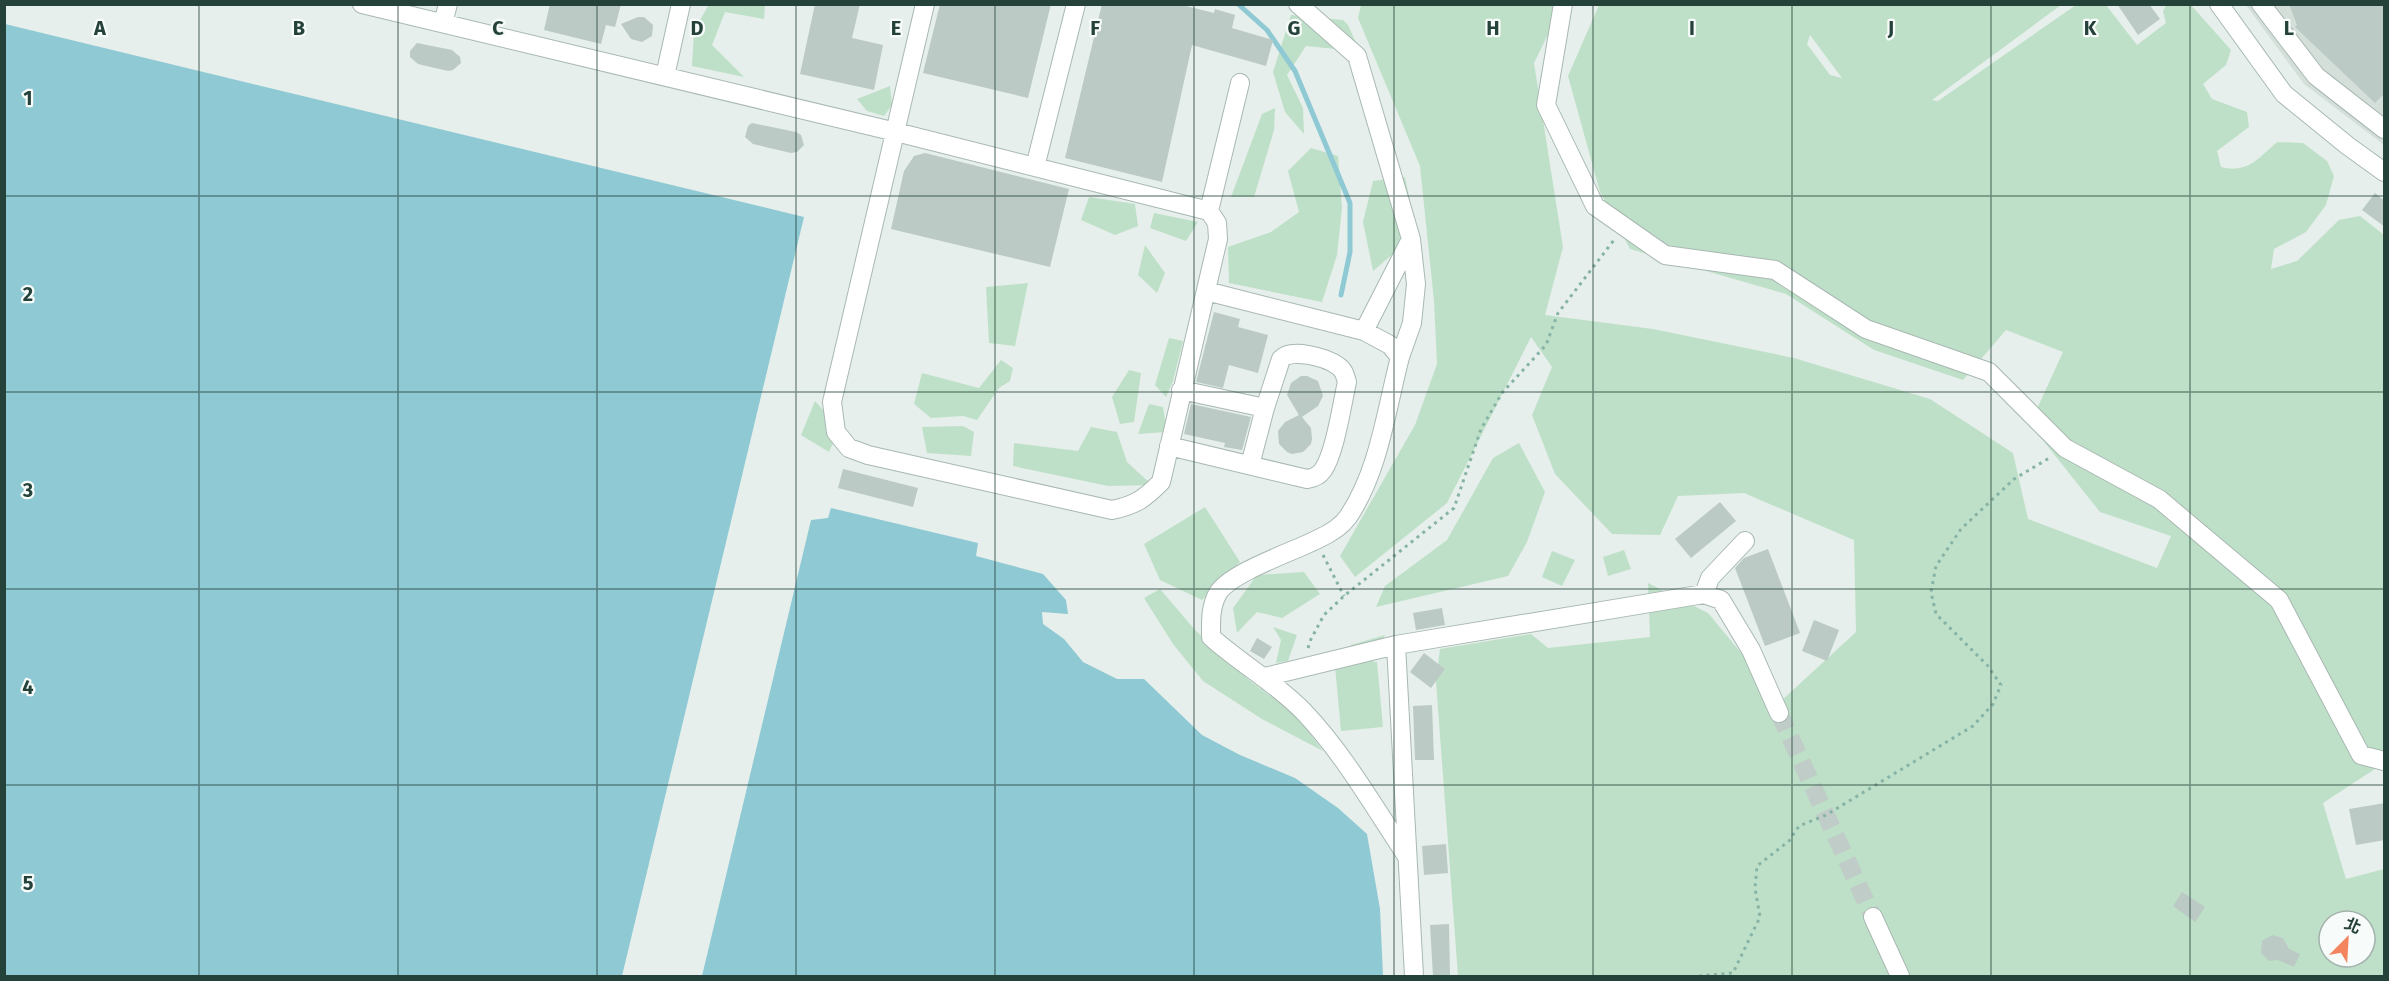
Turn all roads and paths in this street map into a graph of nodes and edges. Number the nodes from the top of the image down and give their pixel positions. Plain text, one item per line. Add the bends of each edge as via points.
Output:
1 (362, 4) edge
2 (448, 4) edge
3 (681, 4) edge
4 (926, 4) edge
5 (1076, 4) edge
6 (1298, 4) edge
7 (1563, 4) edge
8 (2219, 4) edge
9 (2261, 4) edge
10 (443, 23) junction
11 (665, 76) junction
12 (1240, 82) dead end
13 (2385, 129) edge
14 (896, 132) junction
15 (1035, 166) junction
16 (2385, 172) edge
17 (1209, 211) junction
18 (1624, 226) junction
19 (1411, 239) junction
20 (1206, 291) junction
21 (1364, 331) junction
22 (1400, 357) junction
23 (1181, 390) junction
24 (1265, 408) junction
25 (1170, 446) junction
26 (2065, 448) junction
27 (1250, 465) junction
28 (1316, 540) junction
29 (1745, 541) dead end
30 (1704, 594) junction
31 (1344, 596) junction
32 (1396, 645) junction
33 (1303, 667) junction
34 (1265, 676) junction
35 (1779, 713) tunnel mouth
36 (2385, 761) edge
37 (1406, 855) junction
38 (1873, 917) tunnel mouth
39 (1414, 976) edge
40 (1699, 976) edge
41 (1900, 976) edge

1 - 10 lane
2 - 10 lane
3 - 11 lane
4 - 14 lane
5 - 15 lane
6 - 19 lane via 1357,56
7 - 18 lane via 1546,105 1595,206
8 - 16 lane via 2284,94
9 - 13 lane via 2316,76
10 - 11 lane
11 - 14 lane
12 - 17 lane
14 - 15 lane
14 - 25 lane via 832,402 836,432 849,448 1112,510 1132,506 1161,482
15 - 17 lane
17 - 20 lane via 1217,223 1218,239
18 - 26 lane via 1665,255 1775,270 1866,329 1989,372
18 - 31 path via 1558,313 1546,345 1502,393 1481,429 1454,508
19 - 21 lane
19 - 22 lane via 1416,284 1412,322
20 - 21 lane
20 - 23 lane
21 - 22 lane via 1390,345
22 - 28 lane via 1368,481 1346,520
23 - 24 lane
23 - 25 lane
24 - 27 lane
24 - 27 lane via 1276,368 1286,354 1294,352 1328,361 1345,374 1347,382 1329,460 1322,472 1307,479
25 - 27 lane
26 - 36 lane via 2160,499 2279,600 2361,755
26 - 40 path via 2014,479 1961,529 1936,566 1931,592 1936,614 1988,666 2001,685 1993,704 1973,726 1826,815 1799,826 1789,841 1756,866 1760,916 1733,973
28 - 31 path
28 - 34 lane via 1235,578 1219,592 1211,614 1211,637 1236,660
29 - 30 lane via 1710,578
30 - 32 lane
30 - 35 lane via 1721,600
31 - 33 path via 1324,615 1311,639
32 - 33 lane
32 - 37 lane
33 - 34 lane
34 - 37 lane via 1304,712 1343,760
37 - 39 lane
38 - 41 lane

